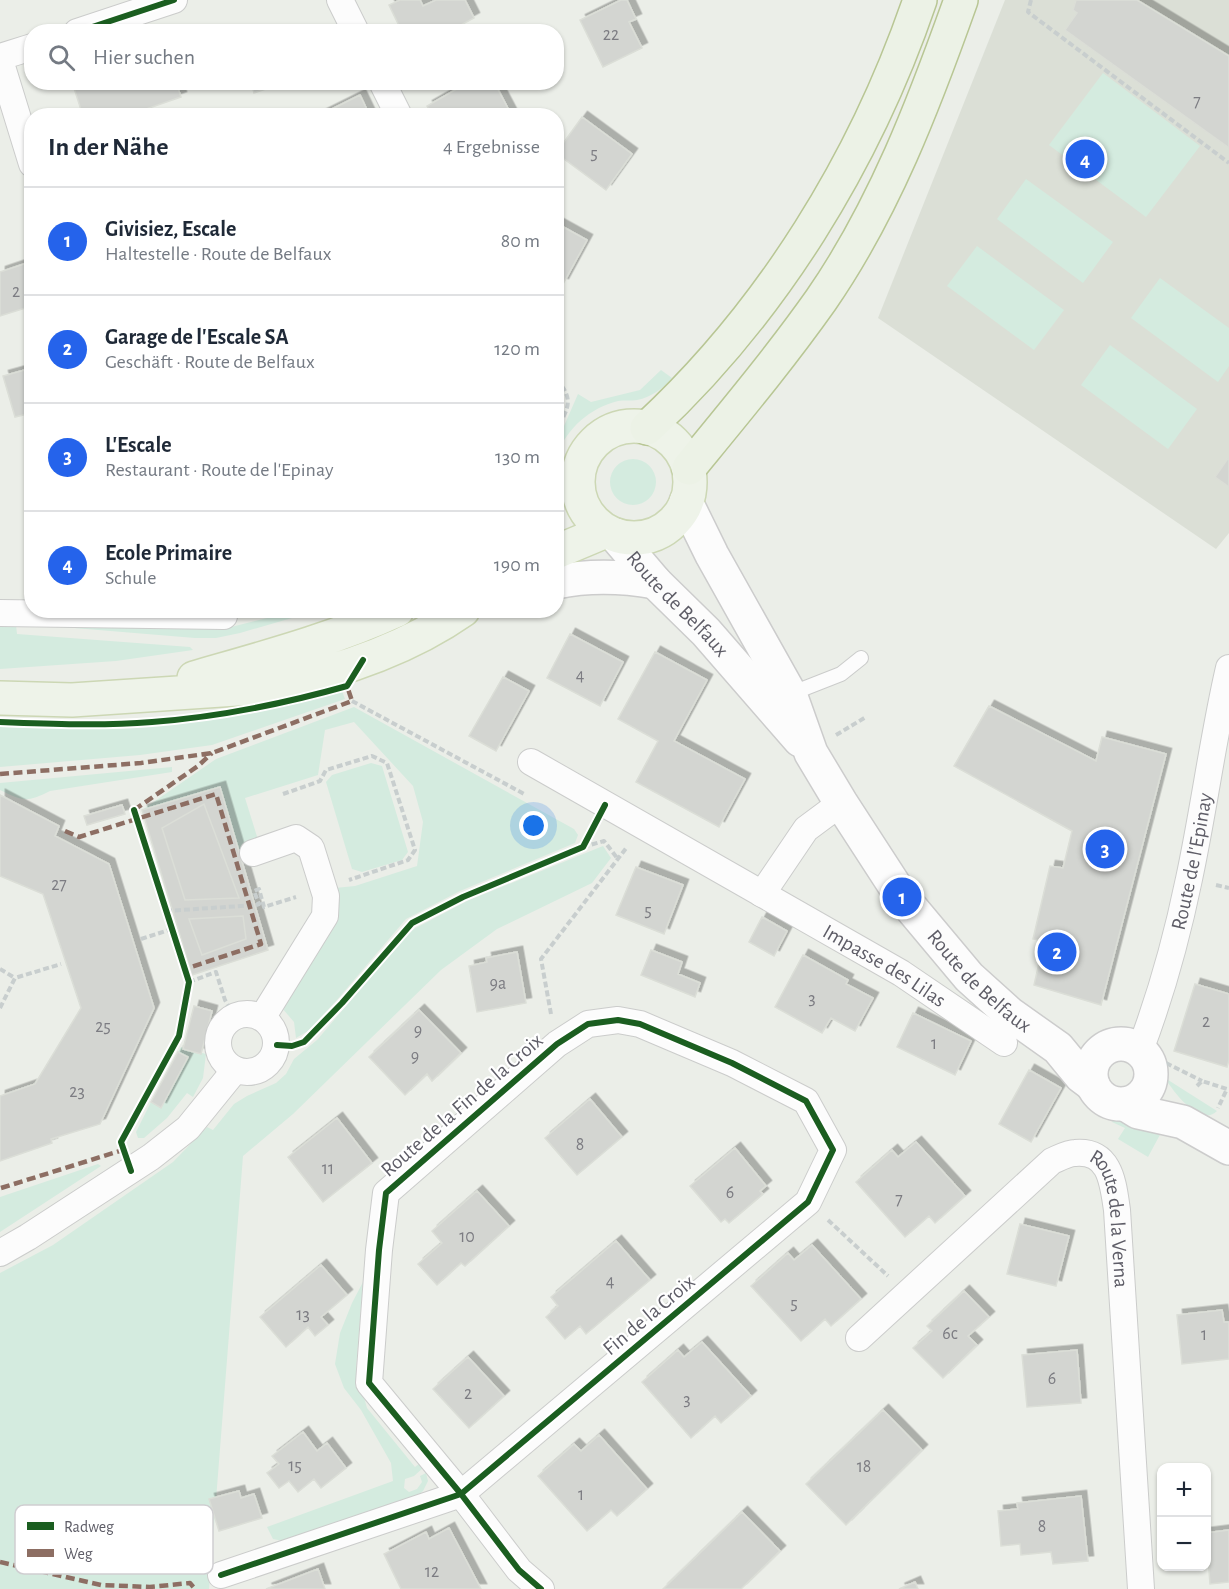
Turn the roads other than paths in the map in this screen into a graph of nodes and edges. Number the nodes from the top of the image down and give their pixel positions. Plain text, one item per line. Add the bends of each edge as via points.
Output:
1 (174, 0) edge
2 (340, 0) edge
3 (920, 0) edge
4 (961, 0) edge
5 (101, 24) edge
6 (352, 24) edge
7 (24, 49) edge
8 (0, 59) edge
9 (386, 90) edge
10 (395, 108) edge
11 (24, 138) edge
12 (647, 428) junction
13 (689, 468) junction
14 (567, 500) edge
15 (686, 502) junction
16 (611, 533) junction
17 (564, 549) edge
18 (564, 581) edge
19 (655, 582) junction
20 (0, 613) edge
21 (24, 613) edge
22 (378, 618) edge
23 (452, 618) edge
24 (861, 658) dead end
25 (1229, 668) edge
26 (790, 694) junction
27 (122, 697) junction
28 (0, 698) edge
29 (820, 746) junction
30 (531, 762) dead end
31 (841, 803) junction
32 (253, 853) dead end
33 (762, 894) junction
34 (262, 1018) junction
35 (618, 1020) joint
36 (1004, 1043) dead end
37 (1058, 1048) junction
38 (1104, 1050) junction
39 (1152, 1064) junction
40 (235, 1070) junction
41 (1093, 1085) junction
42 (1125, 1104) junction
43 (1183, 1122) junction
44 (1229, 1148) edge
45 (0, 1253) edge
46 (859, 1338) dead end
47 (461, 1494) junction
48 (221, 1575) dead end
49 (541, 1589) edge
50 (1141, 1589) edge

1 - 5 street
2 - 6 street
3 - 12 highway via 874,115 811,228 746,320 698,378
4 - 13 highway via 911,131 852,250 822,299
7 - 8 street
8 - 11 street
9 - 10 street
12 - 13 main road via 678,447
12 - 14 main road via 624,427 599,438 590,447
13 - 15 main road
14 - 16 main road via 582,506 598,526
15 - 16 main road via 675,521 654,535 629,538
15 - 26 main road, Route de Belfaux
16 - 17 main road
16 - 19 main road, Route de Belfaux
18 - 19 main road via 597,576
19 - 29 main road, Route de Belfaux via 706,632 768,705
20 - 21 street
22 - 27 main road via 273,656
23 - 27 main road via 363,660 299,680 267,687
24 - 26 lane via 841,674
25 - 39 street, Route de l'Epinay via 1190,879 1160,992
26 - 29 main road, Route de Belfaux
27 - 28 main road
29 - 31 main road, Route de Belfaux
30 - 33 street, Impasse des Lilas
31 - 33 street via 806,829
31 - 37 main road, Route de Belfaux via 902,897 969,977 1010,1014
32 - 34 street via 296,838 311,848 326,896 326,916
33 - 36 street, Impasse des Lilas via 902,973
34 - 40 street via 276,1037 275,1053 255,1072
34 - 40 street via 254,1014 234,1017 226,1022 217,1039 221,1058
35 - 47 street, Route de la Fin de la Croix via 588,1024 557,1044 386,1193 369,1383
35 - 47 street, Fin de la Croix via 640,1024 732,1063 806,1101 833,1150 808,1202
37 - 38 main road
37 - 41 main road, Route de Belfaux
38 - 39 main road via 1122,1044 1131,1046
38 - 41 main road via 1093,1065
39 - 42 main road via 1143,1095
39 - 43 main road
40 - 45 street via 188,1128 152,1157
41 - 42 main road via 1106,1100
42 - 43 main road via 1138,1112
43 - 44 main road
46 - 50 street, Route de la Verna via 1052,1161 1074,1153 1093,1155 1106,1165 1113,1181 1117,1210
47 - 48 street, Fin de la Croix
47 - 49 street, Route de la Fin de la Croix via 519,1570

